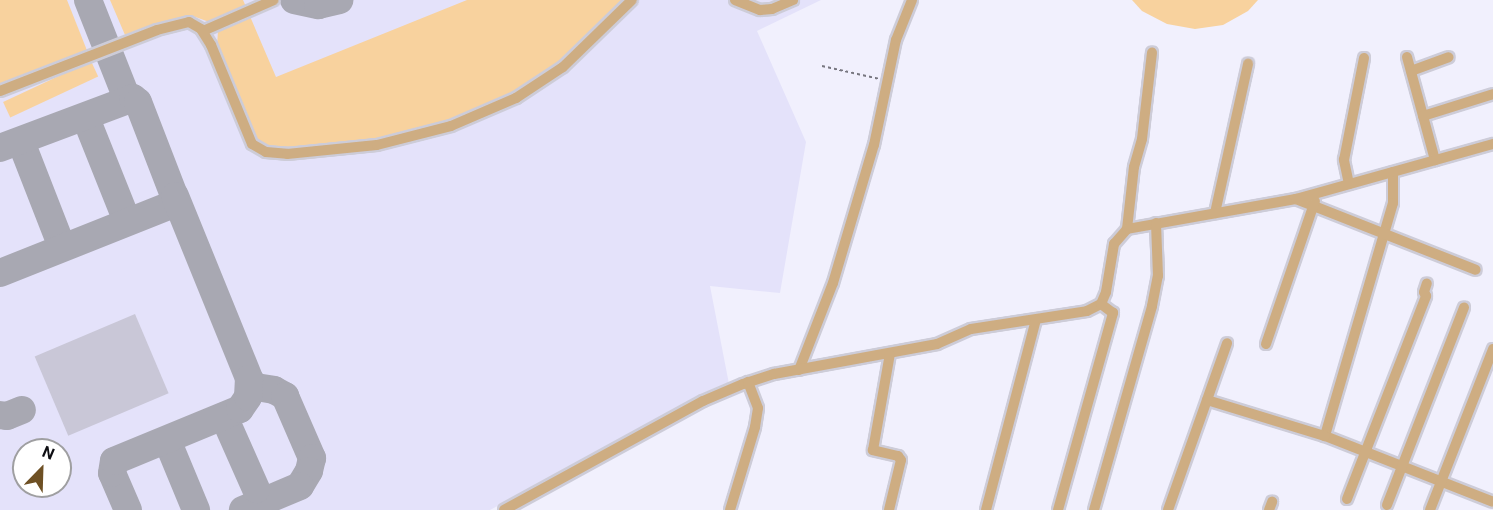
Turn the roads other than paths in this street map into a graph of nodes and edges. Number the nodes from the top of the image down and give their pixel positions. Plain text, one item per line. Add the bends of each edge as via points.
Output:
1 (274, 0) edge
2 (632, 0) edge
3 (735, 0) edge
4 (793, 0) edge
5 (912, 0) edge
6 (203, 31) junction
7 (1152, 53) dead end
8 (1407, 57) dead end
9 (1449, 57) dead end
10 (1364, 58) dead end
11 (1248, 64) dead end
12 (1411, 71) junction
13 (0, 92) edge
14 (1493, 94) edge
15 (1423, 116) junction
16 (1493, 144) edge
17 (1435, 160) junction
18 (1393, 172) junction
19 (1349, 184) junction
20 (1318, 193) junction
21 (1296, 199) junction
22 (1314, 206) junction
23 (1215, 213) junction
24 (1155, 223) junction
25 (1127, 229) junction
26 (1384, 234) junction
27 (1476, 270) dead end
28 (1427, 283) dead end
29 (1101, 304) junction
30 (1464, 308) dead end
31 (1036, 319) junction
32 (1227, 343) dead end
33 (1266, 344) dead end
34 (1493, 349) edge
35 (890, 354) junction
36 (799, 370) junction
37 (748, 382) junction
38 (1208, 400) junction
39 (1325, 436) junction
40 (1365, 452) junction
41 (1402, 466) junction
42 (1442, 482) junction
43 (1347, 499) dead end
44 (1493, 502) edge
45 (1387, 506) dead end
46 (504, 510) edge
47 (730, 510) edge
48 (889, 510) edge
49 (986, 510) edge
50 (1058, 510) edge
51 (1094, 510) edge
52 (1168, 510) edge
53 (1430, 510) edge

1 - 6 street
2 - 6 street via 550,77 474,118 377,145 287,154 266,152 249,141
3 - 4 street via 760,10
5 - 36 street via 896,40 874,145 833,283
6 - 13 street via 189,22 172,24
7 - 25 street
8 - 12 street
9 - 12 street
10 - 19 street via 1344,160
11 - 23 street
12 - 15 street
14 - 15 street
15 - 17 street
16 - 17 street
17 - 18 street
18 - 19 street
18 - 26 street via 1393,203
19 - 20 street
20 - 21 street
20 - 22 street
21 - 22 street
21 - 23 street
22 - 26 street
22 - 33 street
23 - 24 street
24 - 25 street
24 - 51 street via 1158,276 1152,306
25 - 29 street via 1114,244
26 - 27 street
26 - 39 street
28 - 40 street via 1426,296
29 - 31 street via 1087,311
29 - 50 street via 1113,313
30 - 41 street
31 - 35 street via 971,329 937,344
31 - 49 street
32 - 38 street
34 - 42 street
35 - 36 street
35 - 48 street via 873,450 901,460
36 - 37 street
37 - 46 street via 704,401
37 - 47 street via 758,408
38 - 39 street
38 - 52 street
39 - 40 street
40 - 41 street
40 - 43 street
41 - 42 street
41 - 45 street
42 - 44 street
42 - 53 street

